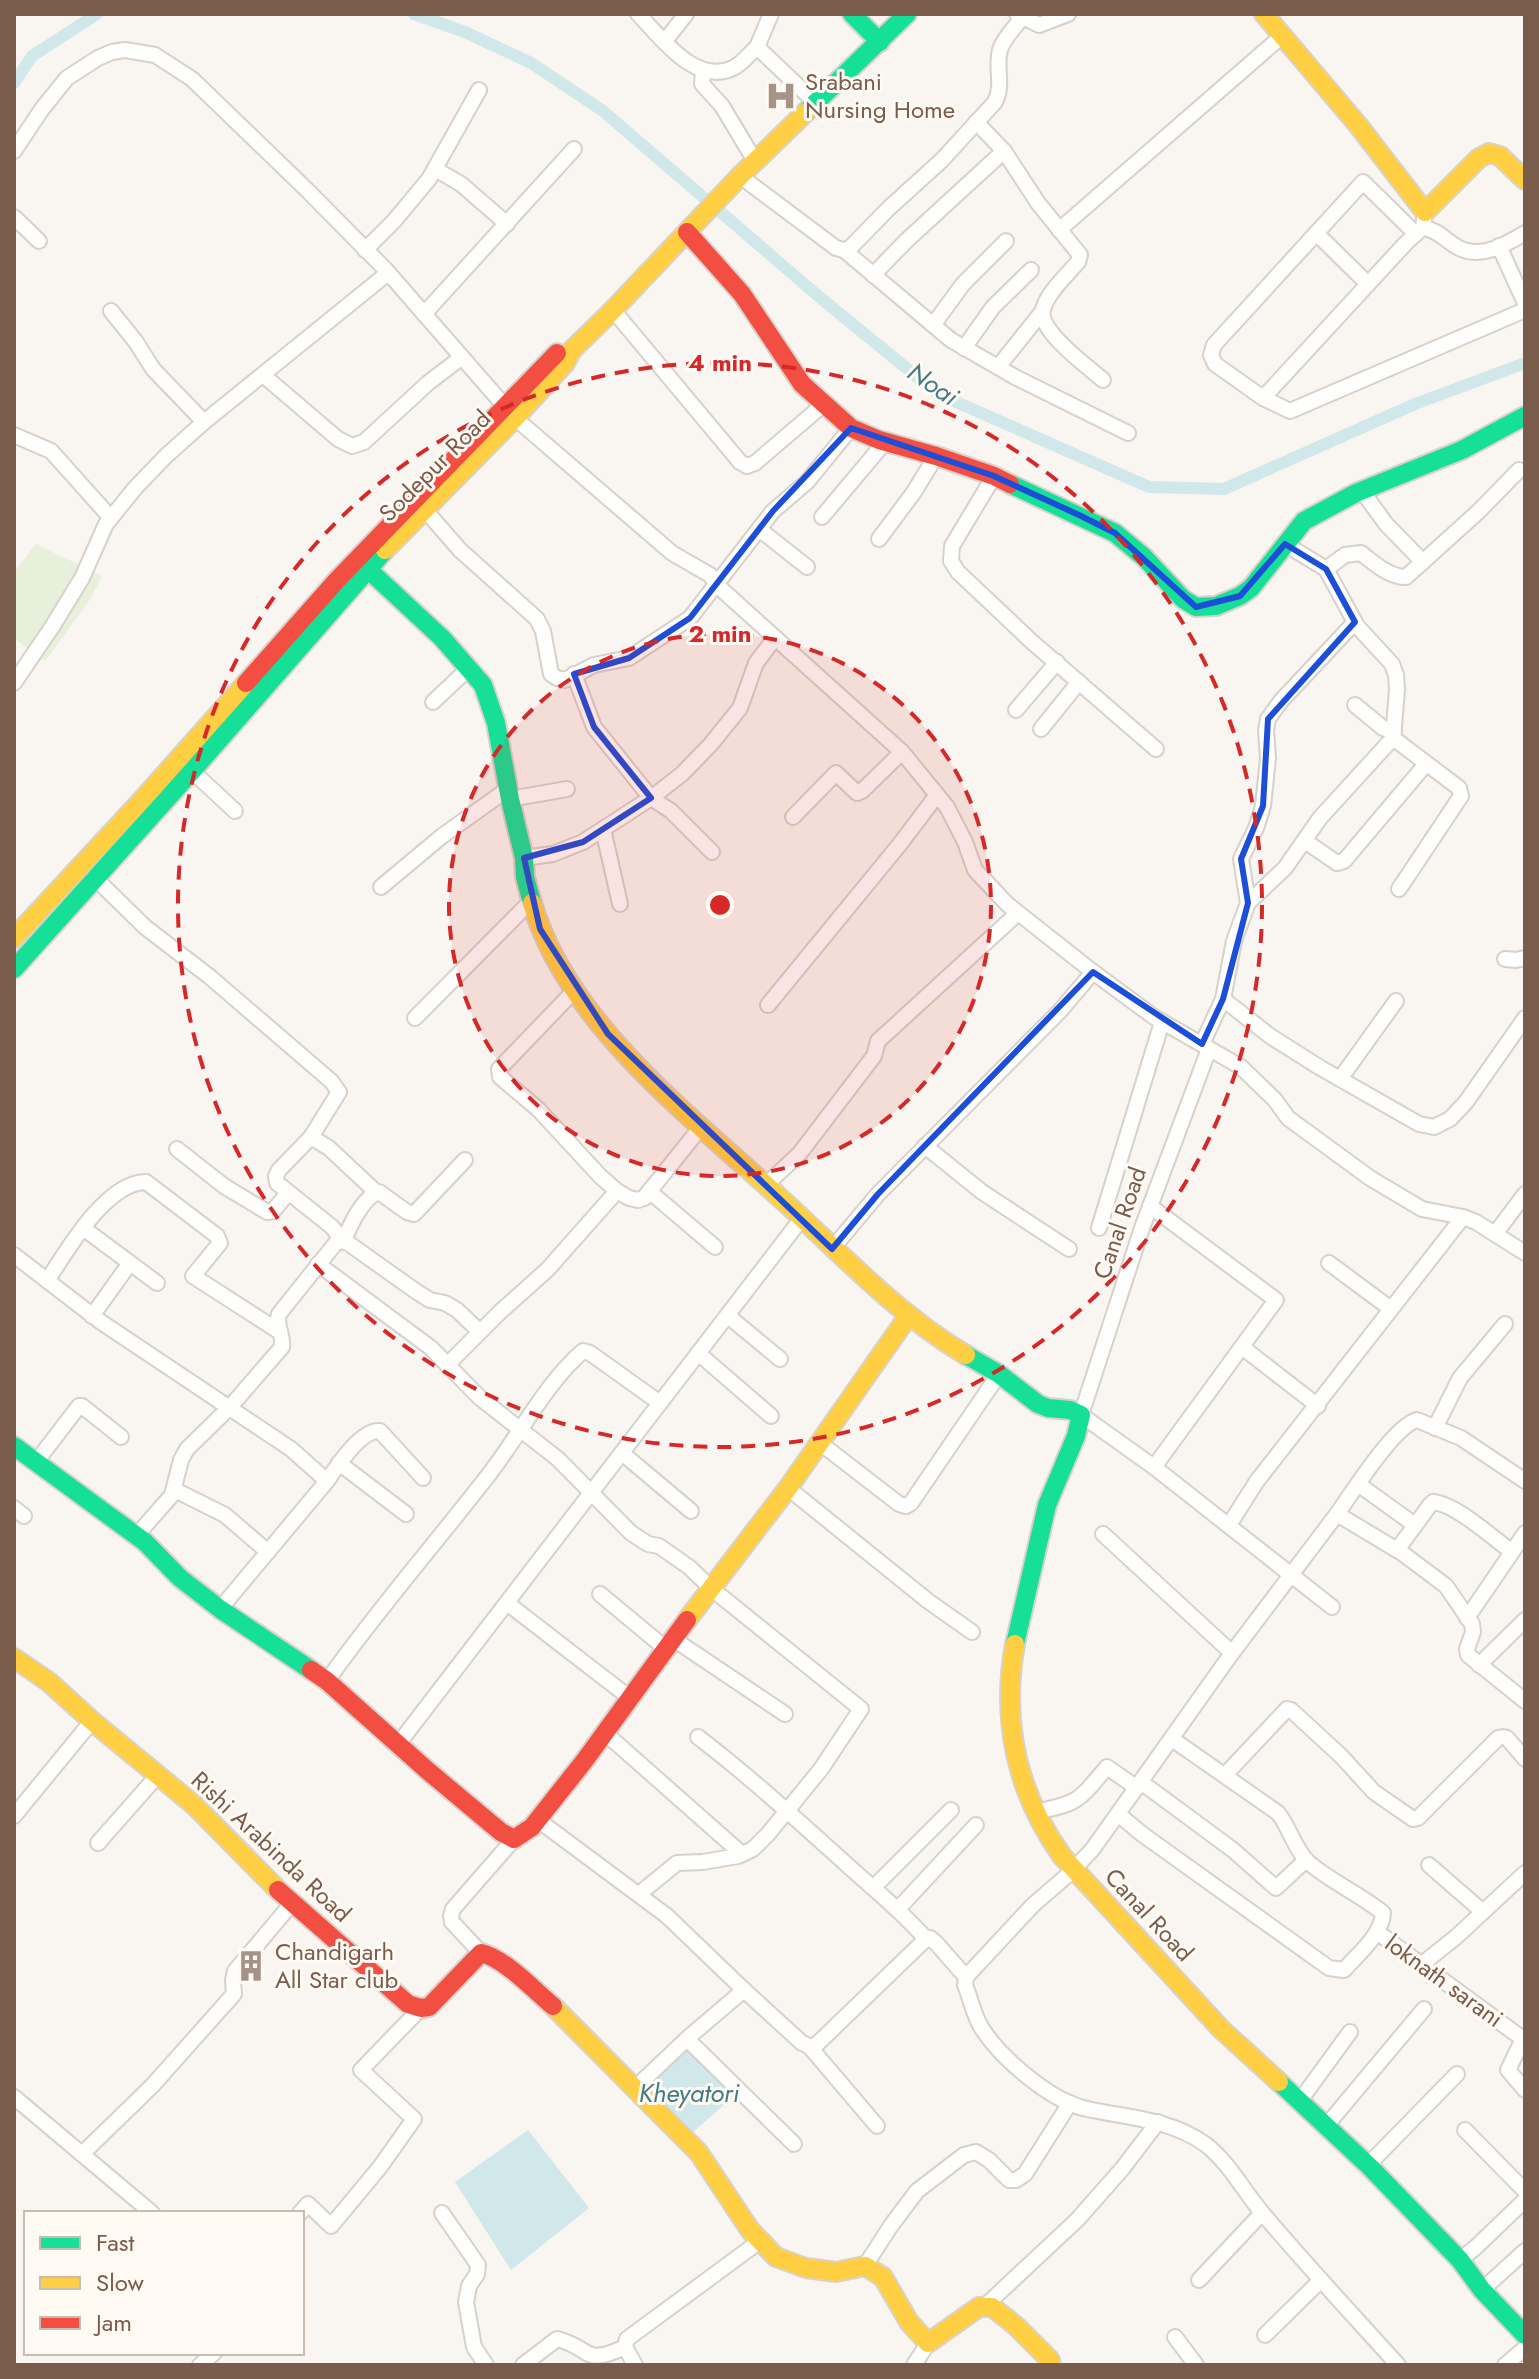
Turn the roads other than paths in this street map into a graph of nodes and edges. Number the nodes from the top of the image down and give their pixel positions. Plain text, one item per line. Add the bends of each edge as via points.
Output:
1 (638, 14) edge
2 (686, 14) edge
3 (771, 14) edge
4 (852, 14) edge
5 (907, 14) edge
6 (1068, 14) edge
7 (1264, 14) edge
8 (1019, 16) edge
9 (1282, 36) junction
10 (665, 41) junction
11 (880, 42) junction
12 (757, 47) junction
13 (703, 71) junction
14 (479, 90) dead end
15 (815, 102) junction
16 (976, 122) junction
17 (574, 149) dead end
18 (14, 151) edge
19 (1004, 151) junction
20 (755, 161) junction
21 (435, 169) junction
22 (1525, 180) edge
23 (734, 182) junction
24 (14, 217) edge
25 (507, 224) junction
26 (1421, 224) junction
27 (691, 228) junction
28 (1059, 230) junction
29 (1316, 233) junction
30 (1525, 233) edge
31 (39, 241) dead end
32 (1006, 241) dead end
33 (1499, 246) junction
34 (365, 250) junction
35 (844, 250) junction
36 (1031, 270) dead end
37 (388, 273) junction
38 (873, 275) junction
39 (1368, 284) junction
40 (1525, 303) edge
41 (613, 310) junction
42 (1525, 310) edge
43 (111, 311) dead end
44 (1042, 312) junction
45 (424, 314) junction
46 (933, 325) junction
47 (964, 348) junction
48 (462, 357) junction
49 (998, 367) junction
50 (263, 375) junction
51 (1103, 380) dead end
52 (1263, 398) junction
53 (824, 404) junction
54 (511, 412) junction
55 (1525, 416) edge
56 (204, 422) junction
57 (851, 428) junction
58 (1128, 433) dead end
59 (14, 435) edge
60 (885, 442) junction
61 (936, 456) junction
62 (1519, 470) dead end
63 (994, 476) junction
64 (1362, 491) junction
65 (425, 510) junction
66 (822, 517) dead end
67 (111, 518) junction
68 (759, 529) junction
69 (879, 539) dead end
70 (1285, 544) junction
71 (1423, 562) junction
72 (362, 564) junction
73 (807, 567) dead end
74 (1326, 569) junction
75 (716, 584) junction
76 (1355, 622) junction
77 (775, 638) junction
78 (1057, 662) junction
79 (468, 669) junction
80 (574, 674) junction
81 (1079, 682) junction
82 (14, 683) edge
83 (433, 702) dead end
84 (1355, 705) dead end
85 (1016, 710) dead end
86 (1041, 729) dead end
87 (1394, 735) junction
88 (1156, 749) dead end
89 (902, 752) junction
90 (1426, 764) junction
91 (192, 771) junction
92 (567, 789) dead end
93 (509, 794) junction
94 (937, 795) junction
95 (651, 798) junction
96 (235, 811) dead end
97 (793, 817) dead end
98 (603, 829) junction
99 (1305, 841) junction
100 (712, 852) dead end
101 (524, 858) junction
102 (96, 879) junction
103 (381, 887) dead end
104 (1399, 889) dead end
105 (531, 901) junction
106 (1248, 903) junction
107 (620, 904) dead end
108 (1018, 913) junction
109 (14, 938) edge
110 (1525, 958) edge
111 (1505, 959) dead end
112 (14, 969) edge
113 (1093, 972) junction
114 (575, 990) junction
115 (1223, 999) junction
116 (1396, 1001) dead end
117 (768, 1005) dead end
118 (415, 1018) dead end
119 (1525, 1018) edge
120 (1174, 1029) junction
121 (1206, 1046) junction
122 (1340, 1079) junction
123 (701, 1127) junction
124 (311, 1137) junction
125 (925, 1146) junction
126 (177, 1149) dead end
127 (465, 1160) dead end
128 (765, 1186) junction
129 (617, 1191) junction
130 (649, 1191) junction
131 (376, 1192) junction
132 (288, 1193) junction
133 (1525, 1194) edge
134 (1150, 1206) junction
135 (1463, 1217) junction
136 (802, 1218) junction
137 (83, 1228) junction
138 (1099, 1228) dead end
139 (1495, 1234) junction
140 (341, 1241) junction
141 (715, 1247) dead end
142 (832, 1249) junction
143 (1069, 1249) dead end
144 (1525, 1253) edge
145 (14, 1255) edge
146 (130, 1263) junction
147 (1329, 1263) dead end
148 (318, 1264) junction
149 (47, 1281) junction
150 (157, 1283) dead end
151 (1391, 1309) junction
152 (909, 1315) junction
153 (92, 1316) junction
154 (728, 1316) junction
155 (1505, 1324) dead end
156 (479, 1331) junction
157 (281, 1332) junction
158 (1242, 1347) junction
159 (698, 1353) junction
160 (780, 1359) dead end
161 (447, 1365) junction
162 (999, 1374) junction
163 (660, 1403) junction
164 (1318, 1406) junction
165 (230, 1407) junction
166 (1081, 1415) junction
167 (771, 1416) dead end
168 (1435, 1428) junction
169 (521, 1429) junction
170 (121, 1437) dead end
171 (820, 1443) junction
172 (14, 1446) edge
173 (622, 1453) junction
174 (36, 1462) junction
175 (339, 1463) junction
176 (1154, 1467) junction
177 (423, 1478) dead end
178 (327, 1481) junction
179 (1525, 1481) edge
180 (1358, 1484) junction
181 (788, 1488) junction
182 (175, 1490) junction
183 (592, 1494) junction
184 (691, 1511) dead end
185 (406, 1514) dead end
186 (1337, 1514) junction
187 (1229, 1525) junction
188 (1415, 1525) junction
189 (1525, 1533) edge
190 (1103, 1534) dead end
191 (136, 1536) junction
192 (1397, 1550) junction
193 (268, 1552) junction
194 (1512, 1552) junction
195 (1291, 1574) junction
196 (712, 1589) junction
197 (600, 1594) dead end
198 (507, 1603) junction
199 (1332, 1607) dead end
200 (220, 1609) junction
201 (1467, 1618) junction
202 (1525, 1620) edge
203 (972, 1632) dead end
204 (669, 1643) junction
205 (1232, 1653) junction
206 (15, 1661) edge
207 (1479, 1665) junction
208 (327, 1681) junction
209 (630, 1698) junction
210 (1525, 1701) edge
211 (785, 1714) dead end
212 (92, 1721) junction
213 (605, 1733) junction
214 (698, 1737) dead end
215 (1172, 1739) junction
216 (399, 1743) junction
217 (1525, 1759) edge
218 (158, 1775) junction
219 (1225, 1775) junction
220 (1139, 1785) junction
221 (787, 1810) junction
222 (951, 1810) dead end
223 (1035, 1812) junction
224 (1118, 1814) junction
225 (14, 1816) edge
226 (538, 1820) junction
227 (976, 1825) dead end
228 (514, 1839) junction
229 (98, 1843) dead end
230 (742, 1854) junction
231 (1306, 1860) junction
232 (1429, 1865) dead end
233 (1072, 1872) junction
234 (1525, 1873) edge
235 (873, 1888) junction
236 (639, 1894) junction
237 (293, 1902) junction
238 (898, 1909) junction
239 (1483, 1912) junction
240 (1377, 1932) junction
241 (926, 1939) junction
242 (481, 1953) junction
243 (1421, 1965) junction
244 (966, 1977) junction
245 (744, 1990) junction
246 (421, 2008) junction
247 (1424, 2009) dead end
248 (1350, 2032) dead end
249 (1524, 2038) edge
250 (687, 2039) junction
251 (809, 2046) junction
252 (1457, 2074) dead end
253 (634, 2089) junction
254 (1525, 2090) edge
255 (14, 2097) edge
256 (1299, 2102) junction
257 (1070, 2103) junction
258 (1158, 2122) junction
259 (877, 2126) dead end
260 (1326, 2126) junction
261 (1465, 2130) dead end
262 (794, 2144) dead end
263 (82, 2154) junction
264 (1368, 2165) junction
265 (1525, 2191) edge
266 (1525, 2200) edge
267 (150, 2211) edge
268 (302, 2211) edge
269 (442, 2213) dead end
270 (1262, 2213) junction
271 (760, 2241) junction
272 (1525, 2251) edge
273 (1460, 2260) junction
274 (865, 2266) junction
275 (1199, 2280) dead end
276 (1321, 2280) junction
277 (1482, 2290) junction
278 (985, 2306) junction
279 (1265, 2335) dead end
280 (1175, 2337) dead end
281 (928, 2343) junction
282 (1524, 2344) edge
283 (625, 2347) junction
284 (1506, 2363) edge
285 (486, 2365) edge
286 (523, 2365) edge
287 (635, 2365) edge
288 (914, 2365) edge
289 (1051, 2365) edge
290 (1196, 2365) edge
291 (1398, 2365) edge

1 - 10 street
2 - 10 street
3 - 12 street
4 - 11 street
5 - 11 street, Sodepur Road
6 - 8 street via 1039,25
7 - 9 street
8 - 16 street via 1000,51 1000,92
9 - 26 street via 1358,125
9 - 28 street
10 - 13 street
11 - 15 street, Sodepur Road
12 - 13 street via 730,70
12 - 15 street
13 - 20 street via 702,84 722,106
14 - 21 street
15 - 20 street, Sodepur Road
16 - 19 street
16 - 35 street
17 - 25 street
18 - 34 street via 67,78 112,52 155,55 192,79
19 - 28 street
19 - 38 street
20 - 23 street, Sodepur Road
21 - 25 street
21 - 34 street
22 - 26 street via 1500,156 1487,153
23 - 27 street, Sodepur Road
23 - 35 street
24 - 31 street
25 - 45 street
26 - 29 street via 1363,182
26 - 33 street via 1469,251
26 - 39 street
27 - 41 street, Sodepur Road
27 - 53 street via 802,384
28 - 44 street via 1080,258
29 - 39 street
29 - 52 street via 1214,345 1215,364
30 - 33 street
32 - 46 street via 963,284
33 - 40 street
34 - 37 street
35 - 38 street
36 - 47 street via 993,307
37 - 45 street
37 - 50 street
38 - 46 street
39 - 52 street
41 - 53 street via 747,466
41 - 54 street, Sodepur Road
42 - 52 street via 1290,411
43 - 56 street via 153,369
44 - 49 street
44 - 51 street via 1053,334
45 - 48 street
46 - 47 street
47 - 49 street
48 - 50 street via 364,442 352,446
48 - 54 street
49 - 58 street
50 - 56 street
53 - 57 street
54 - 65 street, Sodepur Road
54 - 72 street
54 - 75 street via 672,553
55 - 64 street via 1462,450
56 - 67 street
57 - 60 street
57 - 68 street
59 - 67 street via 51,451
60 - 61 street
60 - 66 street
61 - 63 street
61 - 69 street
62 - 71 street
63 - 70 street via 1115,533 1196,607 1240,596
63 - 78 street via 952,546 951,561
64 - 70 street via 1304,521
64 - 71 street
65 - 72 street, Sodepur Road
65 - 80 street via 460,550 537,619 551,674 565,680
67 - 82 street via 82,578
68 - 73 street
68 - 75 street
70 - 74 street
71 - 74 street via 1406,577 1398,577 1354,552
72 - 79 street
72 - 91 street, Sodepur Road
72 - 109 street
74 - 76 street
75 - 77 street
75 - 80 street via 690,618 651,645 629,658
76 - 87 street via 1396,675
76 - 106 street via 1268,719 1263,806 1241,859
77 - 89 street
77 - 95 street via 756,663 740,708 682,774
78 - 81 street
78 - 85 street
79 - 83 street
79 - 93 street via 483,685 496,723
80 - 95 street via 594,727
81 - 86 street
81 - 88 street
84 - 87 street
87 - 90 street
87 - 99 street
89 - 94 street
89 - 97 street via 857,793 836,773
90 - 99 street via 1344,861 1337,863
90 - 104 street via 1459,788 1461,796
91 - 96 street
91 - 102 street, Sodepur Road
92 - 93 street
93 - 101 street
93 - 103 street via 442,836
94 - 108 street via 975,870
94 - 117 street
95 - 98 street
95 - 100 street
98 - 101 street via 553,854
98 - 107 street
99 - 106 street
101 - 105 street
102 - 112 street, Sodepur Road
102 - 124 street via 145,927 331,1081 339,1092
105 - 114 street via 540,929
105 - 118 street
106 - 115 street, Canal Road
108 - 113 street
108 - 128 street via 878,1041 874,1056 820,1129
110 - 111 street
113 - 120 street
113 - 125 street
114 - 123 street via 608,1034
114 - 129 street via 498,1073
115 - 121 street, Canal Road
115 - 122 street via 1270,1036
116 - 122 street
119 - 122 street via 1466,1102 1434,1127 1419,1124
120 - 121 street
120 - 138 street
121 - 134 street, Canal Road
121 - 135 street via 1241,1067 1288,1118 1370,1178 1422,1209
123 - 128 street
123 - 130 street
124 - 131 street
124 - 132 street via 276,1176
125 - 142 street
125 - 143 street via 982,1192
126 - 132 street via 267,1212
127 - 131 street via 414,1214
128 - 136 street
129 - 130 street via 638,1200
129 - 156 street via 548,1269
130 - 141 street
131 - 140 street
132 - 140 street via 332,1227
133 - 139 street
134 - 158 street via 1276,1300
134 - 166 street, Canal Road
135 - 139 street
135 - 151 street
136 - 142 street
136 - 154 street
137 - 146 street
137 - 149 street
137 - 157 street via 109,1200 146,1182 217,1236 220,1243 193,1276
139 - 144 street
140 - 148 street
140 - 156 street via 430,1300 457,1310
142 - 152 street
145 - 149 street
146 - 150 street
146 - 153 street
147 - 151 street
148 - 157 street via 279,1314
148 - 161 street
149 - 153 street
151 - 164 street
152 - 162 street
152 - 171 street
153 - 165 street
154 - 159 street
154 - 160 street
155 - 168 street via 1460,1378
156 - 161 street
157 - 165 street via 282,1347
158 - 164 street
158 - 176 street
159 - 163 street
159 - 167 street
161 - 169 street
162 - 166 street via 1038,1404
162 - 171 street via 906,1506
163 - 169 street via 586,1350 565,1367
163 - 173 street
164 - 187 street
165 - 178 street
165 - 182 street via 187,1449
166 - 176 street
166 - 223 street, Canal Road via 1042,1522 1017,1627 1011,1729
168 - 179 street via 1461,1438
168 - 180 street via 1409,1422
169 - 183 street
169 - 208 street
170 - 174 street via 79,1406
171 - 181 street
172 - 174 street
173 - 183 street
173 - 184 street
174 - 191 street
175 - 177 street via 366,1434 380,1431
175 - 178 street
175 - 185 street
176 - 187 street
178 - 193 street
180 - 186 street
180 - 188 street
181 - 196 street
181 - 203 street
182 - 191 street
182 - 193 street via 225,1515
183 - 196 street via 631,1533 659,1546
183 - 198 street
186 - 192 street
186 - 195 street
187 - 195 street
188 - 192 street
188 - 194 street via 1439,1501
189 - 194 street
190 - 205 street
191 - 200 street
192 - 201 street via 1446,1586
193 - 200 street
194 - 201 street
195 - 199 street
195 - 205 street
196 - 204 street
196 - 221 street via 861,1709
197 - 204 street
198 - 209 street
198 - 216 street
200 - 208 street
201 - 207 street via 1473,1632 1468,1655
202 - 207 street
204 - 209 street
204 - 211 street
205 - 215 street
206 - 212 street, Rishi Arabinda Road via 49,1682
207 - 210 street
208 - 216 street
209 - 213 street
212 - 218 street, Rishi Arabinda Road
212 - 225 street
213 - 226 street
213 - 230 street
214 - 221 street
215 - 219 street, loknath sarani
215 - 220 street
216 - 228 street
217 - 219 street via 1507,1738 1498,1738 1413,1819 1374,1792 1287,1709
218 - 229 street
218 - 237 street, Rishi Arabinda Road
219 - 231 street, loknath sarani via 1278,1813
220 - 223 street via 1107,1767 1072,1804
220 - 224 street
220 - 231 street via 1233,1850 1276,1888
221 - 230 street via 753,1849
221 - 235 street
222 - 235 street
223 - 233 street, Canal Road
224 - 233 street
224 - 240 street via 1329,1968 1344,1970
226 - 228 street
226 - 236 street
227 - 238 street
228 - 242 street via 453,1909 452,1922
230 - 236 street via 677,1863
231 - 240 street, loknath sarani via 1383,1913
232 - 239 street
233 - 244 street
233 - 256 street, Canal Road via 1221,2029
234 - 239 street
235 - 238 street
236 - 245 street
237 - 246 street, Rishi Arabinda Road via 408,2004
237 - 263 street via 235,1971 234,1994
238 - 241 street
239 - 243 street
240 - 243 street, loknath sarani
241 - 244 street
241 - 251 street via 815,2046
242 - 246 street via 429,2007
242 - 253 street via 560,2012
243 - 249 street, loknath sarani
244 - 257 street via 981,2028 1007,2060
245 - 250 street
245 - 251 street
246 - 268 street via 361,2070 414,2119 331,2226 308,2204
247 - 260 street
248 - 256 street
249 - 254 street via 1508,2070
250 - 253 street
250 - 262 street
251 - 259 street
252 - 264 street
253 - 271 street via 699,2153
255 - 263 street
256 - 260 street, Canal Road
257 - 258 street
257 - 274 street via 1025,2174 1009,2180 976,2152 964,2155 917,2191
258 - 270 street via 1206,2145
258 - 278 street via 1077,2220
260 - 264 street, Canal Road
261 - 265 street
263 - 267 street
264 - 273 street, Canal Road
266 - 273 street
269 - 285 street via 478,2265 466,2302 474,2347
270 - 275 street
270 - 276 street
271 - 274 street via 776,2257 806,2268 836,2272
271 - 283 street via 634,2332
272 - 277 street
273 - 277 street, Canal Road
274 - 281 street via 883,2277
276 - 279 street
276 - 291 street
277 - 282 street, Canal Road
278 - 281 street
278 - 289 street via 1009,2319
280 - 290 street
281 - 288 street
282 - 284 street
283 - 286 street via 594,2357 557,2339
283 - 287 street

